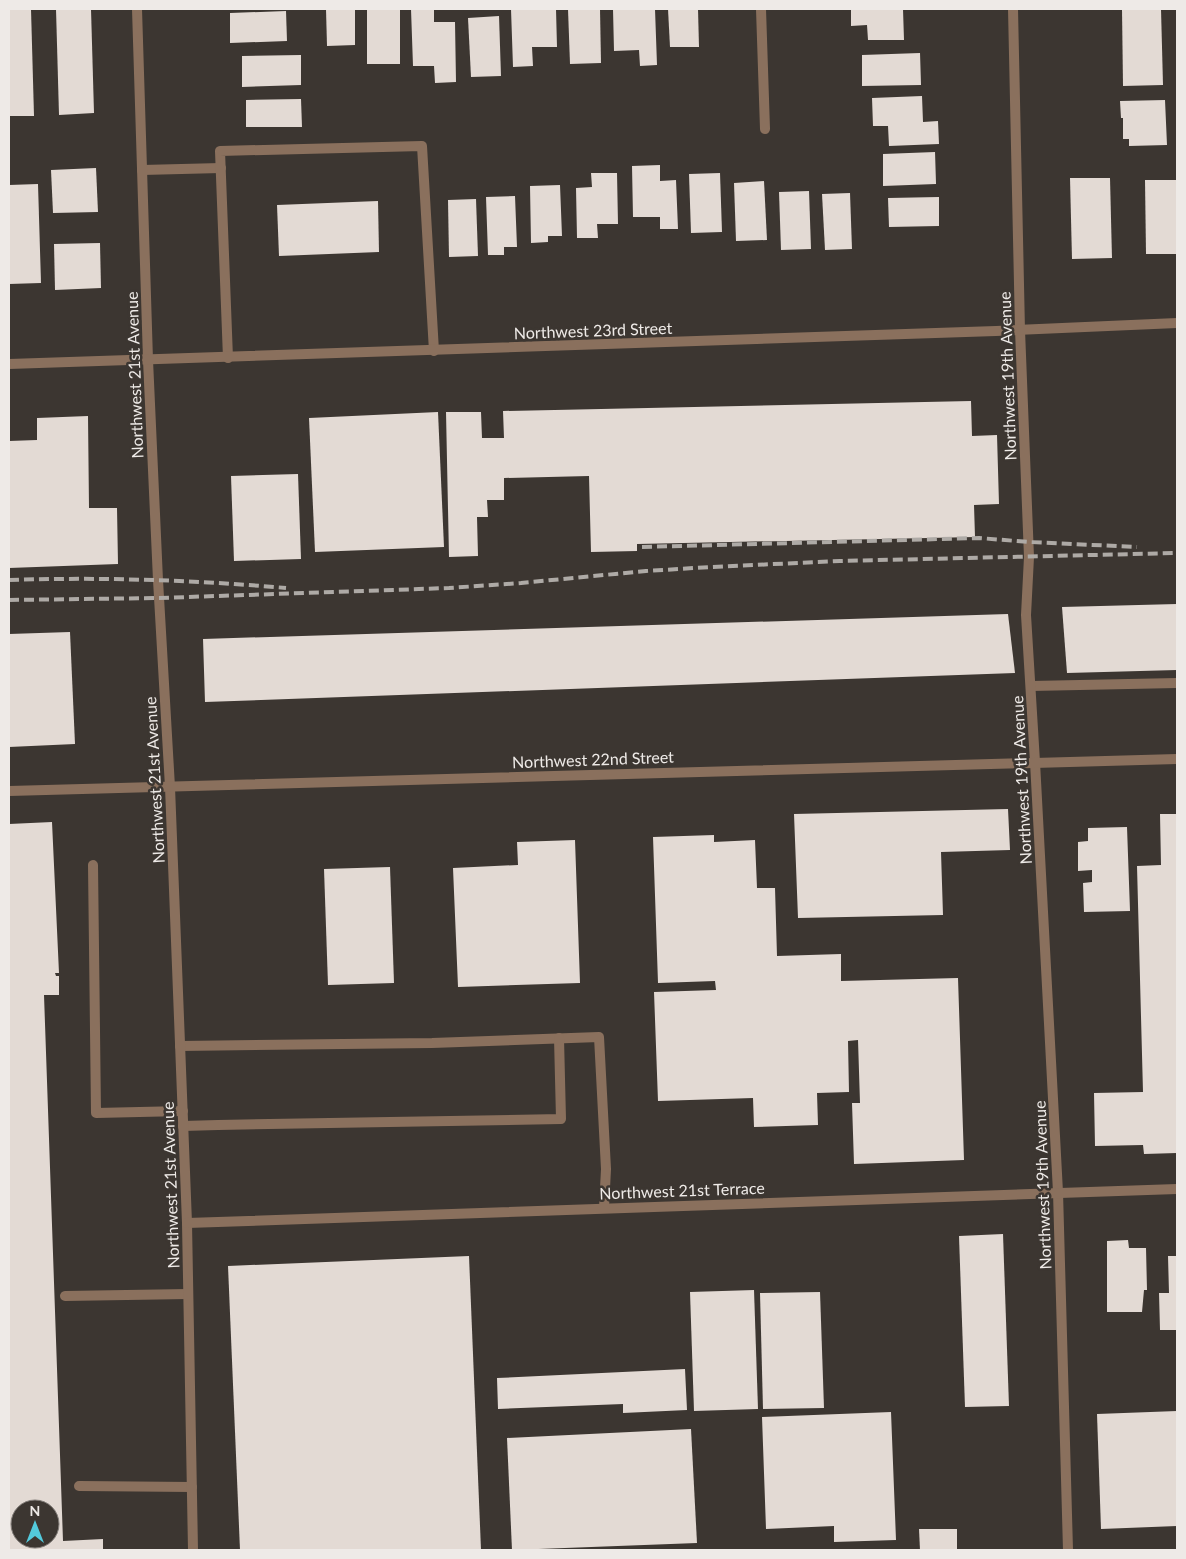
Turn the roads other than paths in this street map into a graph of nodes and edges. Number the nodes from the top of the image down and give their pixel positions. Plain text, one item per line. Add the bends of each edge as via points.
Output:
1 (137, 9) edge
2 (761, 9) edge
3 (1013, 9) edge
4 (765, 130) dead end
5 (221, 168) junction
6 (142, 170) junction
7 (1177, 323) edge
8 (1020, 330) junction
9 (434, 351) junction
10 (228, 358) junction
11 (148, 360) junction
12 (9, 364) edge
13 (1177, 683) edge
14 (1031, 686) junction
15 (1177, 759) edge
16 (1035, 762) junction
17 (170, 787) junction
18 (9, 791) edge
19 (93, 865) dead end
20 (559, 1038) junction
21 (180, 1046) junction
22 (183, 1111) junction
23 (183, 1126) junction
24 (1177, 1189) edge
25 (1058, 1192) junction
26 (604, 1208) junction
27 (187, 1223) junction
28 (188, 1294) junction
29 (64, 1296) dead end
30 (79, 1486) dead end
31 (192, 1487) junction
32 (193, 1550) edge
33 (1068, 1550) edge

1 - 6 street, Northwest 21st Avenue
2 - 4 street
3 - 8 street, Northwest 19th Avenue
5 - 6 street
5 - 9 street via 220,151 422,146
5 - 10 street
6 - 11 street, Northwest 21st Avenue
7 - 8 street, Northwest 23rd Street
8 - 9 street, Northwest 23rd Street
8 - 14 street, Northwest 19th Avenue via 1029,542 1026,614
9 - 10 street, Northwest 23rd Street
10 - 11 street, Northwest 23rd Street
11 - 12 street, Northwest 23rd Street
11 - 17 street, Northwest 21st Avenue
13 - 14 street
14 - 16 street, Northwest 19th Avenue
15 - 16 street, Northwest 22nd Street
16 - 17 street, Northwest 22nd Street
16 - 25 street, Northwest 19th Avenue
17 - 18 street, Northwest 22nd Street
17 - 21 street, Northwest 21st Avenue
19 - 22 street via 96,1113
20 - 21 street
20 - 23 street via 561,1119
20 - 26 street via 599,1037 606,1169
21 - 22 street, Northwest 21st Avenue
22 - 23 street, Northwest 21st Avenue
23 - 27 street, Northwest 21st Avenue
24 - 25 street, Northwest 21st Terrace
25 - 26 street, Northwest 21st Terrace
25 - 33 street, Northwest 19th Avenue
26 - 27 street, Northwest 21st Terrace
27 - 28 street, Northwest 21st Avenue
28 - 29 street
28 - 31 street, Northwest 21st Avenue
30 - 31 street
31 - 32 street, Northwest 21st Avenue

